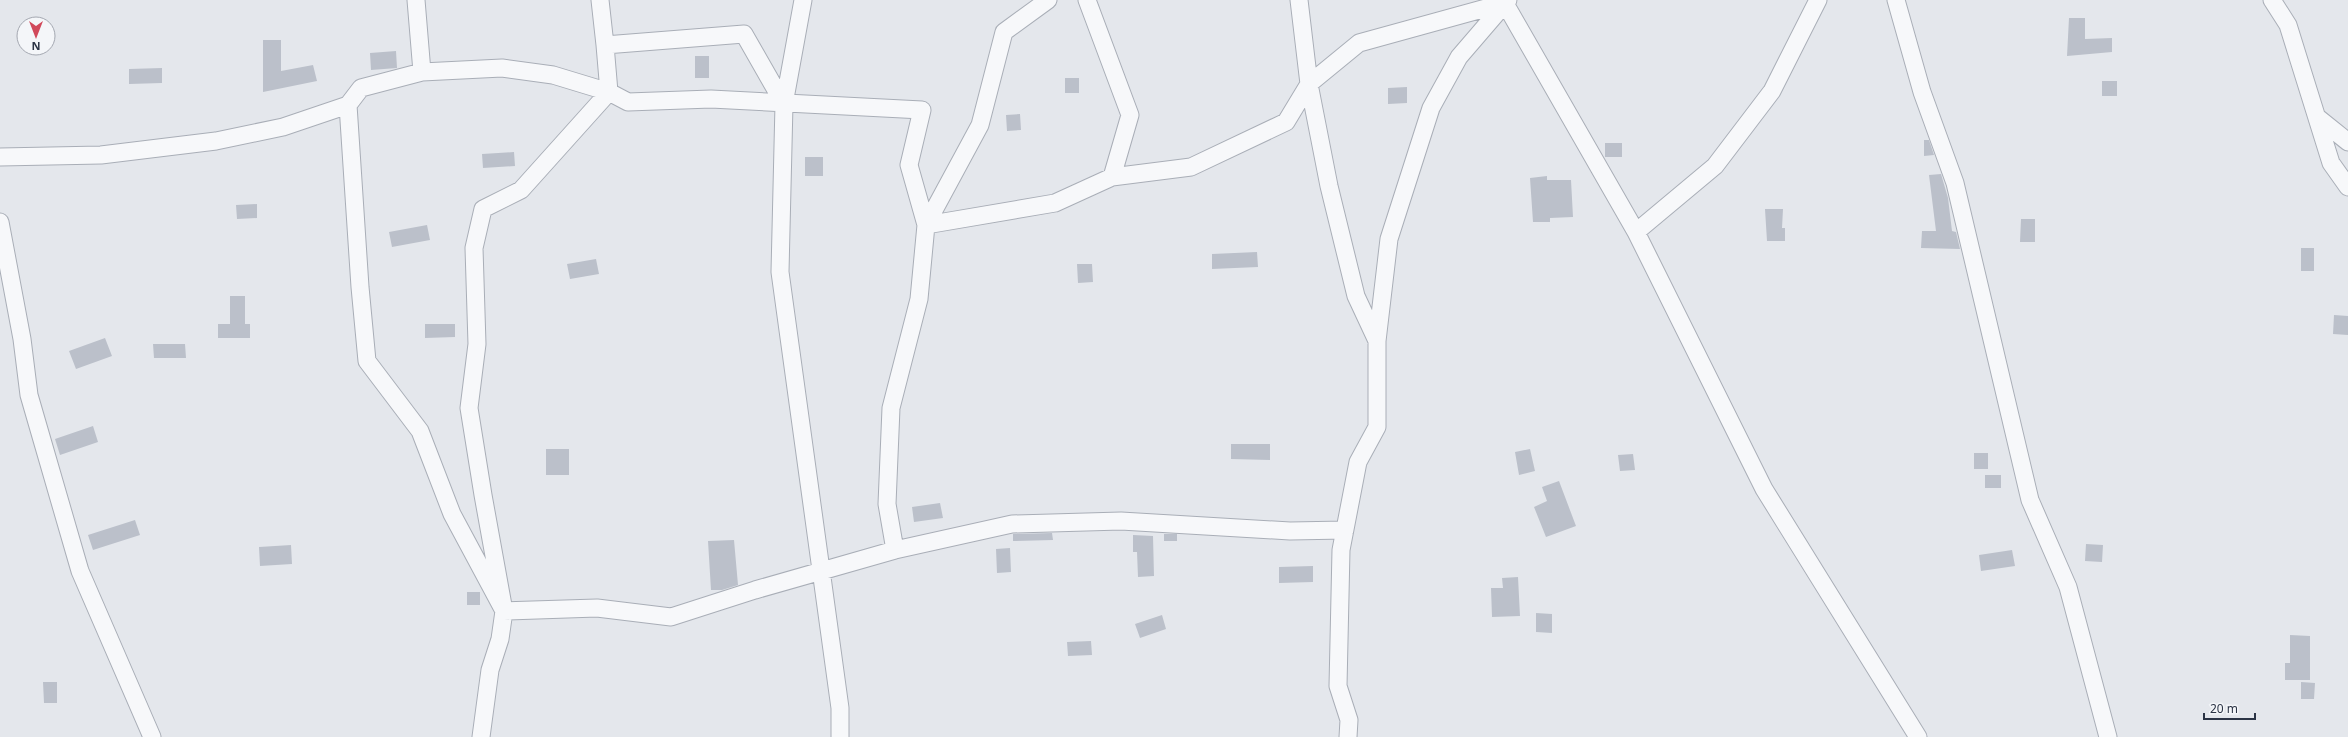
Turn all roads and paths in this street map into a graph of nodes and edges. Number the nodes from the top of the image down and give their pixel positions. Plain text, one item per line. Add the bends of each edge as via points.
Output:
1 (416, 0) edge
2 (600, 0) edge
3 (803, 0) edge
4 (1048, 0) edge
5 (1087, 0) edge
6 (1300, 0) edge
7 (1818, 0) edge
8 (1896, 0) edge
9 (2272, 0) edge
10 (1505, 1) edge
11 (605, 45) junction
12 (422, 72) junction
13 (1309, 84) junction
14 (610, 92) junction
15 (784, 104) junction
16 (348, 105) junction
17 (2317, 117) junction
18 (2348, 142) edge
19 (0, 156) edge
20 (1112, 177) junction
21 (2348, 187) edge
22 (0, 222) edge
23 (926, 225) junction
24 (1636, 232) junction
25 (1377, 341) junction
26 (1345, 530) junction
27 (895, 550) junction
28 (821, 572) junction
29 (504, 611) junction
30 (152, 737) edge
31 (481, 737) edge
32 (840, 737) edge
33 (1348, 737) edge
34 (1918, 737) edge
35 (2108, 737) edge

1 - 12 street
2 - 11 street
3 - 15 street
4 - 23 street via 1004,32 980,125
5 - 20 street via 1130,115
6 - 13 street
7 - 24 street via 1772,91 1715,166
8 - 35 street via 1922,92 1955,183 2030,500 2068,587
9 - 17 street via 2288,24
10 - 13 street via 1359,43
10 - 24 street
10 - 25 street via 1459,57 1431,108 1389,239
11 - 14 street
11 - 15 street via 744,34
12 - 14 street via 502,68 553,75
12 - 16 street via 361,88
13 - 20 street via 1286,122 1191,167
13 - 25 street via 1329,186 1356,296
14 - 15 street via 628,102 712,100
14 - 29 street via 521,190 483,209 474,248 477,344 469,408
15 - 23 street via 922,110 909,165
15 - 28 street via 780,272
16 - 19 street via 283,127 216,141 101,155
16 - 29 street via 367,361 420,431 452,514
17 - 18 street
17 - 21 street via 2332,163
20 - 23 street via 1055,203
22 - 30 street via 22,339 29,395 80,571
23 - 27 street via 918,299 891,408 887,504
24 - 34 street via 1764,489
25 - 26 street via 1377,427 1358,462
26 - 27 street via 1290,531 1121,521 1012,524
26 - 33 street via 1341,550 1338,686 1350,720
27 - 28 street
28 - 29 street via 671,617 597,608
28 - 32 street via 840,708
29 - 31 street via 500,639 490,670

